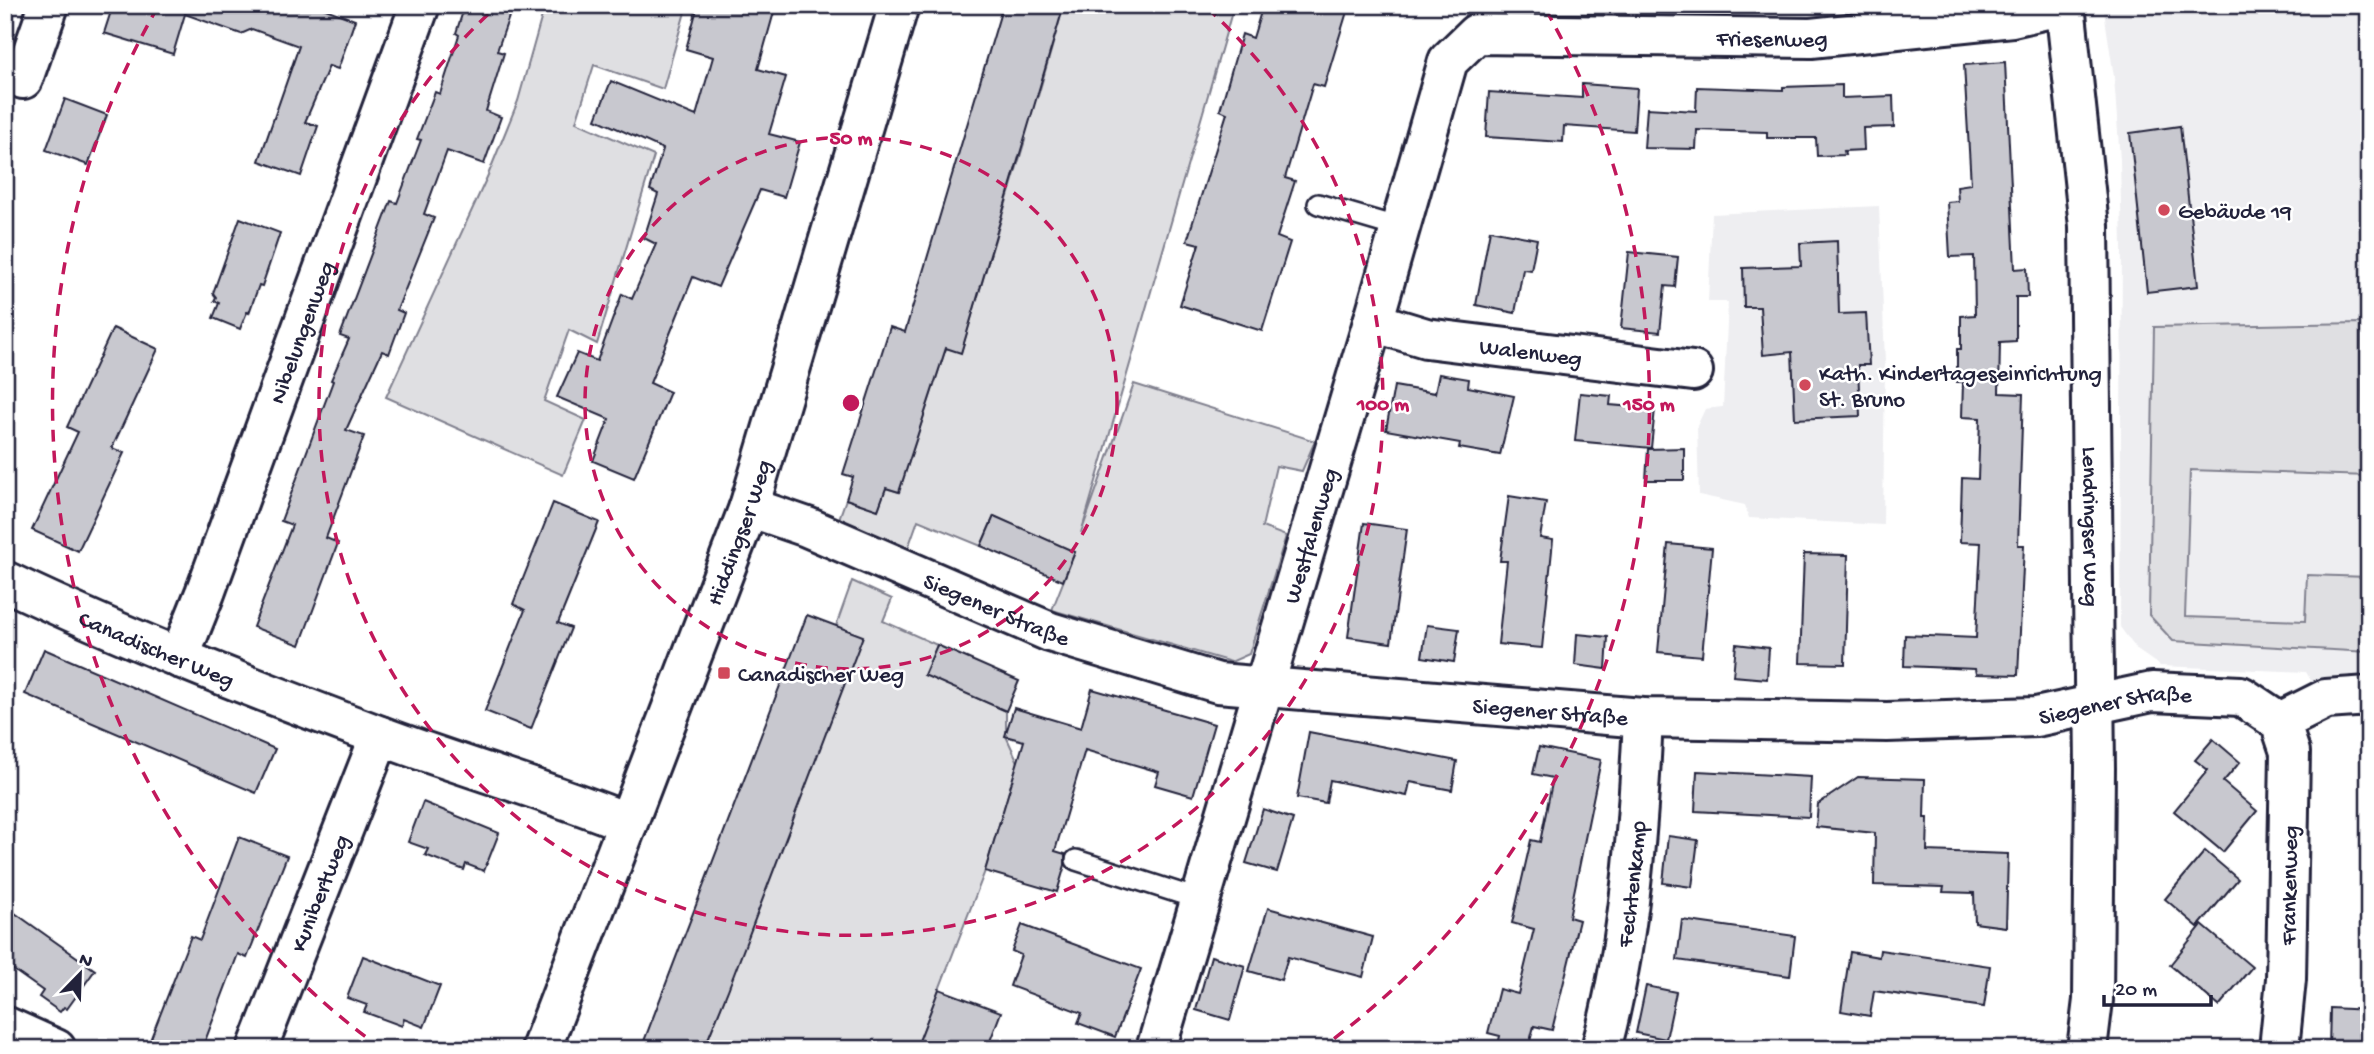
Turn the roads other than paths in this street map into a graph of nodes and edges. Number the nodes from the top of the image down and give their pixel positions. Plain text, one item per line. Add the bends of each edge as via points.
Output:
1 (49, 5) edge
2 (420, 5) edge
3 (899, 5) edge
4 (2064, 5) edge
5 (1476, 34) joint
6 (23, 79) dead end
7 (1318, 204) dead end
8 (1400, 228) junction
9 (1373, 322) junction
10 (1693, 372) dead end
11 (749, 507) junction
12 (5, 581) edge
13 (178, 658) junction
14 (1264, 688) junction
15 (2369, 696) edge
16 (2095, 705) junction
17 (1643, 718) junction
18 (2280, 722) junction
19 (380, 736) junction
20 (628, 823) junction
21 (1076, 860) dead end
22 (1201, 900) junction
23 (5, 1026) edge
24 (56, 1049) edge
25 (257, 1049) edge
26 (541, 1049) edge
27 (1156, 1049) edge
28 (1601, 1049) edge
29 (2087, 1049) edge
30 (2279, 1049) edge

1 - 6 street
2 - 13 street, Nibelungenweg
3 - 11 street, Hiddingser Weg
4 - 5 street, Friesenweg via 2012,17 1811,38
4 - 16 street, Lendringser Weg via 2089,226
5 - 8 street, Westfalenweg via 1448,61
7 - 8 lane
8 - 9 street, Westfalenweg
9 - 10 street, Walenweg via 1426,338
9 - 14 street, Westfalenweg
11 - 14 street, Siegener Straße via 807,527 1050,632 1218,683
11 - 20 street, Hiddingser Weg
12 - 13 street, Canadischer Weg
13 - 19 street, Canadischer Weg
14 - 17 street, Siegener Straße
14 - 22 street, Westfalenweg
15 - 18 street via 2326,699
16 - 17 street, Siegener Straße via 2036,717 1887,722
16 - 18 street, Siegener Straße via 2152,692 2241,696
16 - 29 street, Lendringser Weg via 2093,999
17 - 28 street, Fechtenkamp via 1629,888 1614,1001
18 - 30 street, Frankenweg via 2290,752 2286,979
19 - 20 street, Canadischer Weg
19 - 25 street, Kunibertweg
20 - 26 street, Hiddingser Weg
21 - 22 lane
22 - 27 street, Westfalenweg
23 - 24 street

